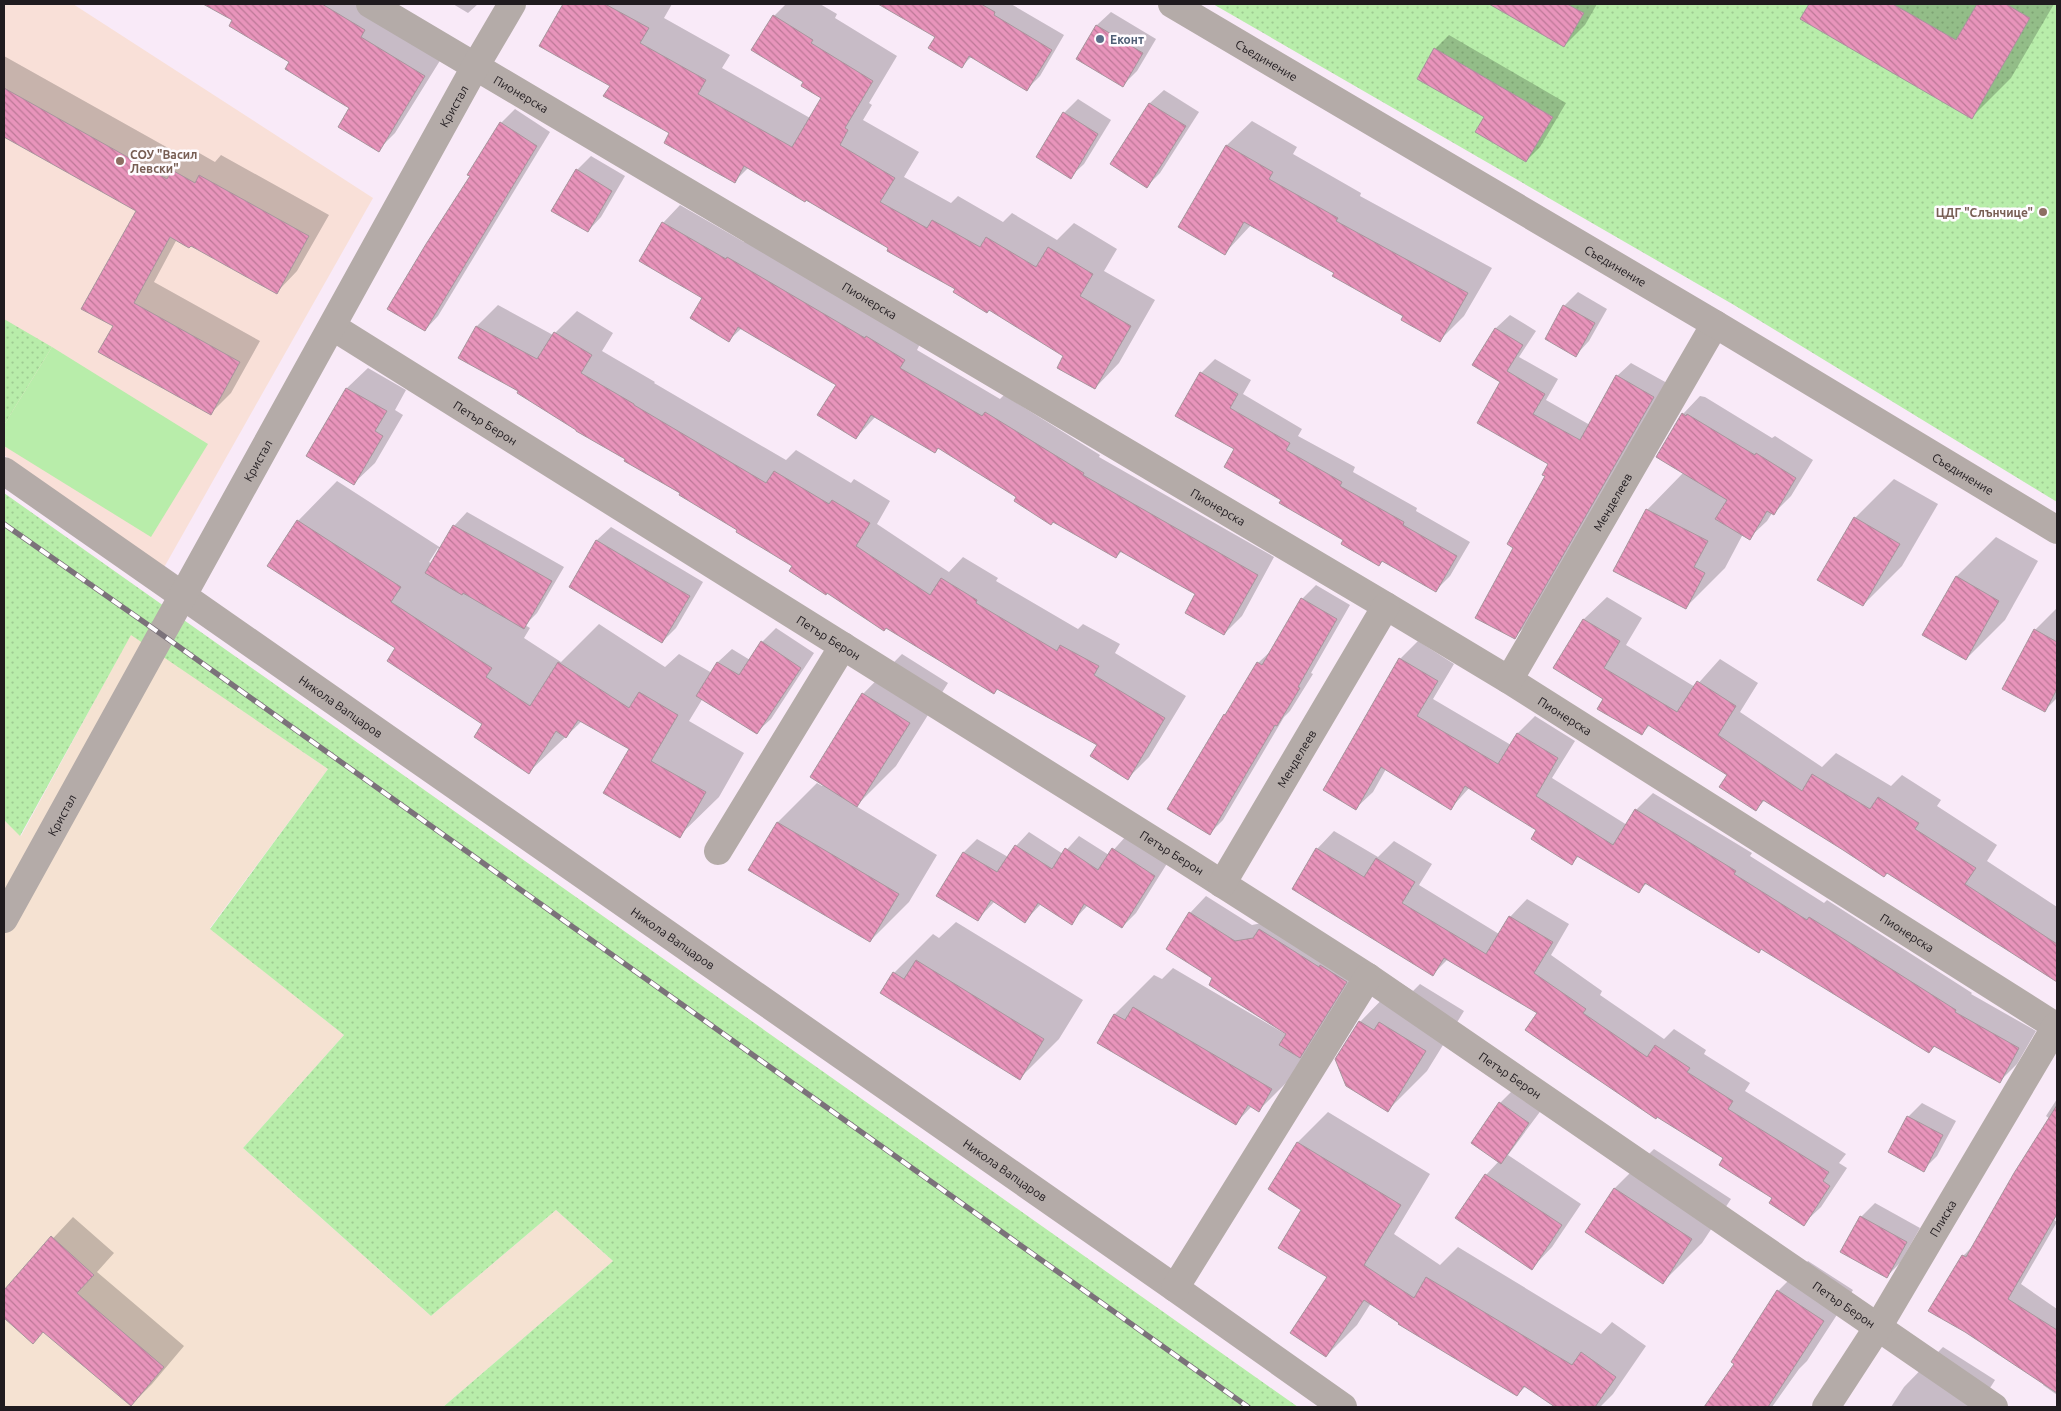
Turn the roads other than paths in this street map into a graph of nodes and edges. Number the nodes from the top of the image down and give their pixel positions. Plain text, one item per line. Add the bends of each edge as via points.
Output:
1 (370, 4) edge
2 (512, 4) edge
3 (1172, 4) edge
4 (475, 67) junction
5 (1715, 324) junction
6 (332, 327) junction
7 (4, 471) edge
8 (2057, 530) edge
9 (183, 596) junction
10 (1386, 606) junction
11 (843, 646) junction
12 (1509, 680) junction
13 (718, 851) dead end
14 (1222, 884) junction
15 (4, 919) edge
16 (1368, 977) junction
17 (2057, 1027) edge
18 (1175, 1288) junction
19 (1878, 1327) junction
20 (1343, 1407) edge
21 (1826, 1407) edge
22 (1994, 1407) edge

1 - 4 street, Пионерска
2 - 4 street, Кристал
3 - 5 street, Съединение
4 - 6 street, Кристал
4 - 10 street, Пионерска
5 - 8 street, Съединение
5 - 12 street, Менделеев
6 - 9 street, Кристал
6 - 11 street, Петър Берон
7 - 9 street, Никола Вапцаров
9 - 15 street, Кристал
9 - 18 street, Никола Вапцаров
10 - 12 street, Пионерска
10 - 14 street, Менделеев
11 - 13 street
11 - 14 street, Петър Берон
12 - 17 street, Пионерска
14 - 16 street, Петър Берон
16 - 18 street
16 - 19 street, Петър Берон
17 - 19 street, Плиска
18 - 20 street, Никола Вапцаров
19 - 21 street, Плиска
19 - 22 street, Петър Берон

